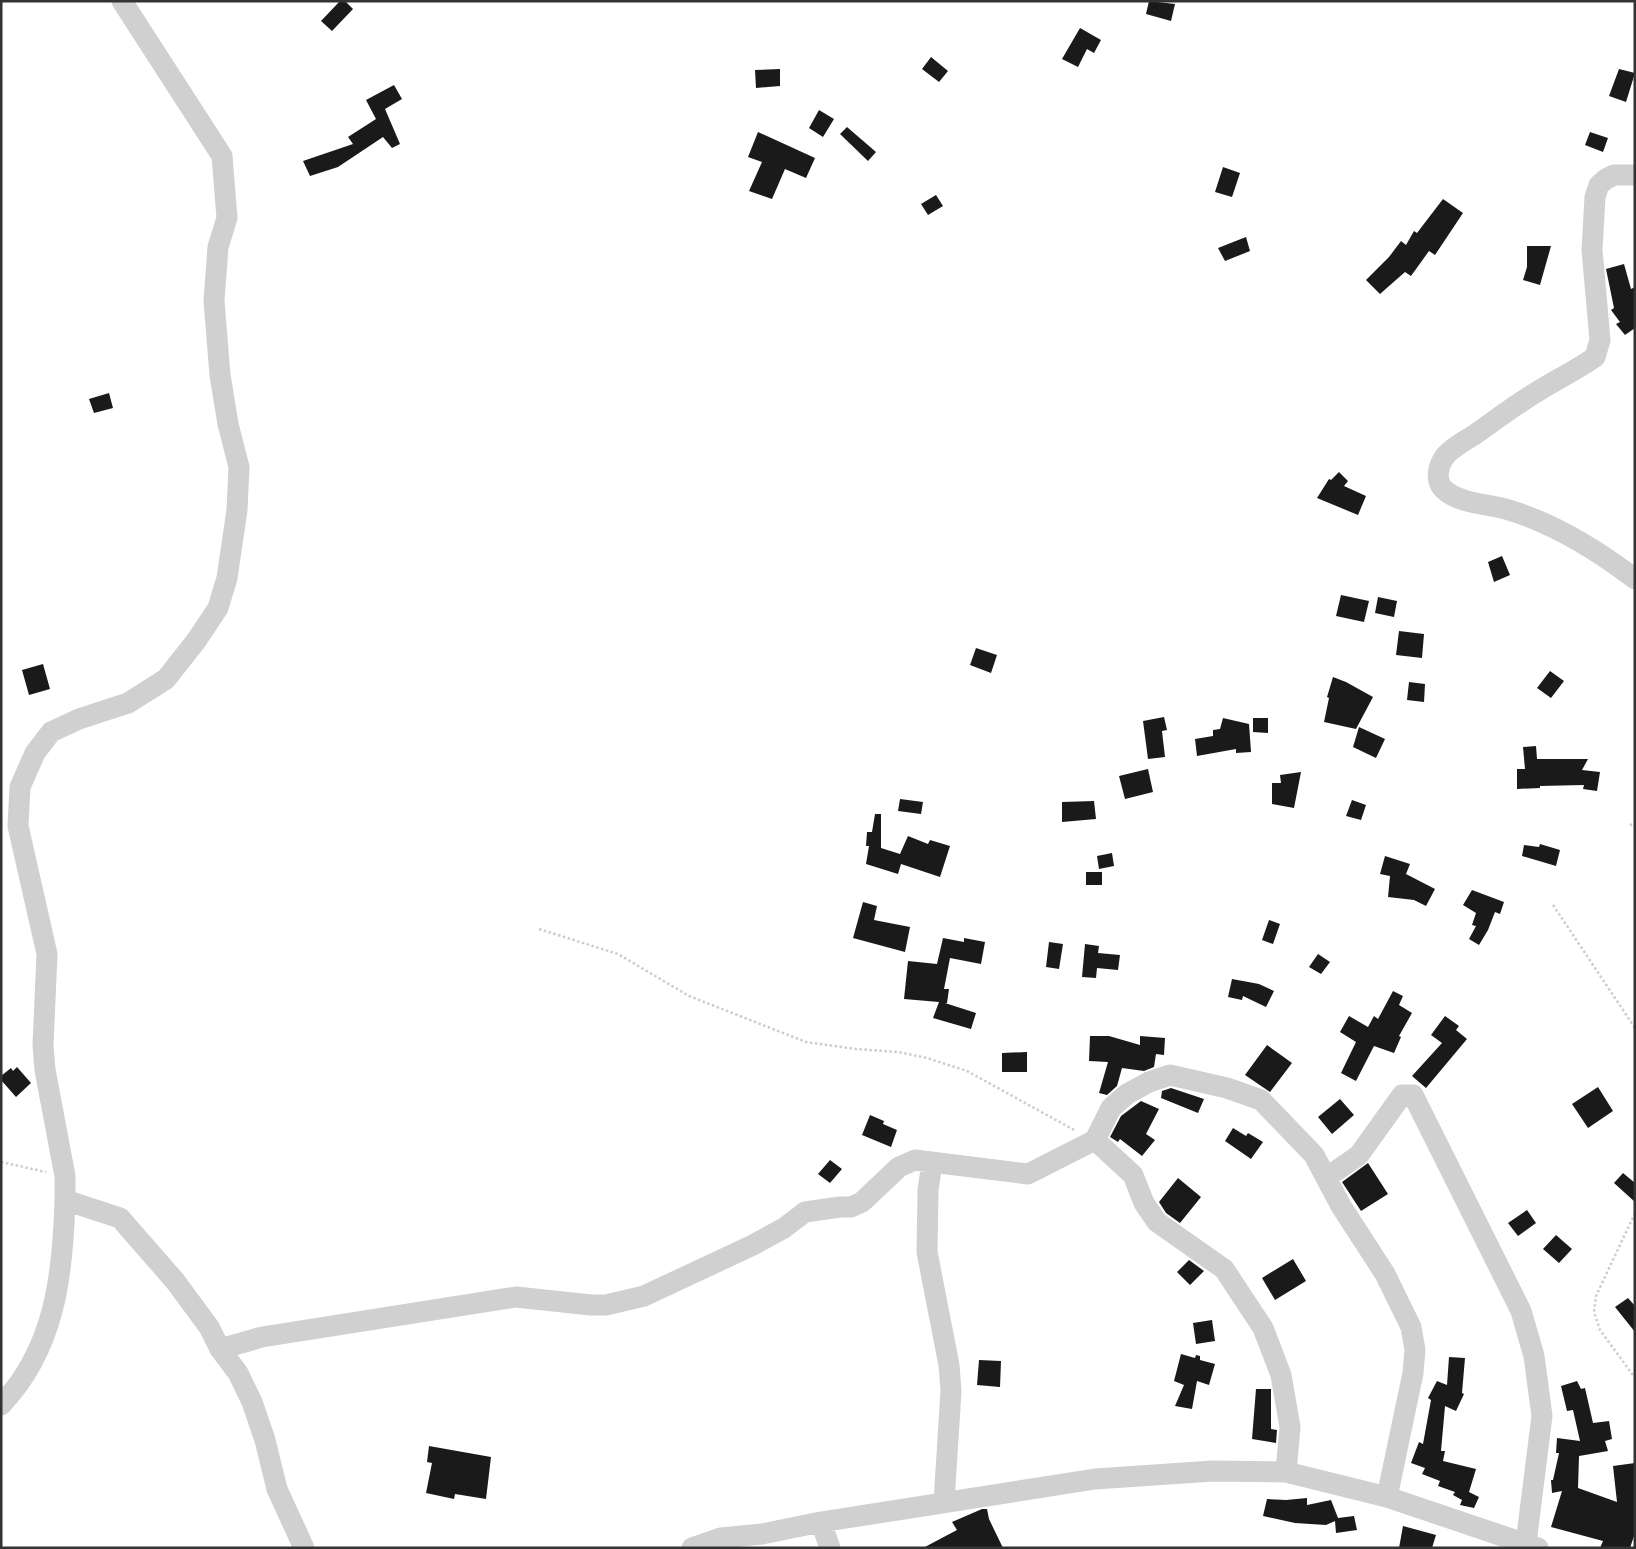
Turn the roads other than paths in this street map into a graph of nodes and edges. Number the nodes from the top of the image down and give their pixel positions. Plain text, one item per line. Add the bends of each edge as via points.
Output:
1 (122, 1) edge
2 (1635, 175) edge
3 (1635, 580) edge
4 (1095, 1140) junction
5 (932, 1163) junction
6 (1326, 1178) junction
7 (65, 1200) junction
8 (220, 1350) junction
9 (1, 1405) edge
10 (1286, 1472) junction
11 (1387, 1497) junction
12 (944, 1502) junction
13 (821, 1522) junction
14 (1532, 1545) edge
15 (304, 1548) edge
16 (692, 1548) edge
17 (830, 1548) edge

1 - 7 street via 222,156 227,218 218,247 214,300 220,375 239,467 237,510 227,578 218,608 166,680 128,703 51,732 35,753 20,787 18,826 47,954 43,1045 65,1176
2 - 3 street via 1614,175 1606,179 1599,185 1595,197 1592,250 1600,340 1595,357 1460,444 1446,455 1438,475 1439,484 1447,492 1540,522 1579,541
4 - 5 street via 1028,1174
4 - 6 street via 1111,1108 1127,1094 1170,1075 1227,1088 1261,1100 1314,1155
4 - 10 street via 1133,1176 1144,1203 1157,1222 1224,1269 1263,1328 1281,1375 1290,1427
5 - 8 street via 915,1160 898,1167 862,1202 851,1207 805,1212 753,1245 644,1296 606,1305 516,1297 262,1337
5 - 12 street via 927,1252 951,1391
6 - 11 street via 1386,1274 1411,1327 1415,1350 1413,1373
6 - 14 street via 1359,1155 1402,1095 1413,1095 1521,1311 1534,1356 1542,1416
7 - 8 street via 120,1218 175,1281 209,1327
7 - 9 street via 61,1266 48,1330 30,1366
8 - 15 street via 238,1373 252,1402 277,1489
10 - 11 street
10 - 12 street via 1213,1471 1095,1479
11 - 14 street
12 - 13 street
13 - 16 street via 762,1534 721,1538
13 - 17 street

